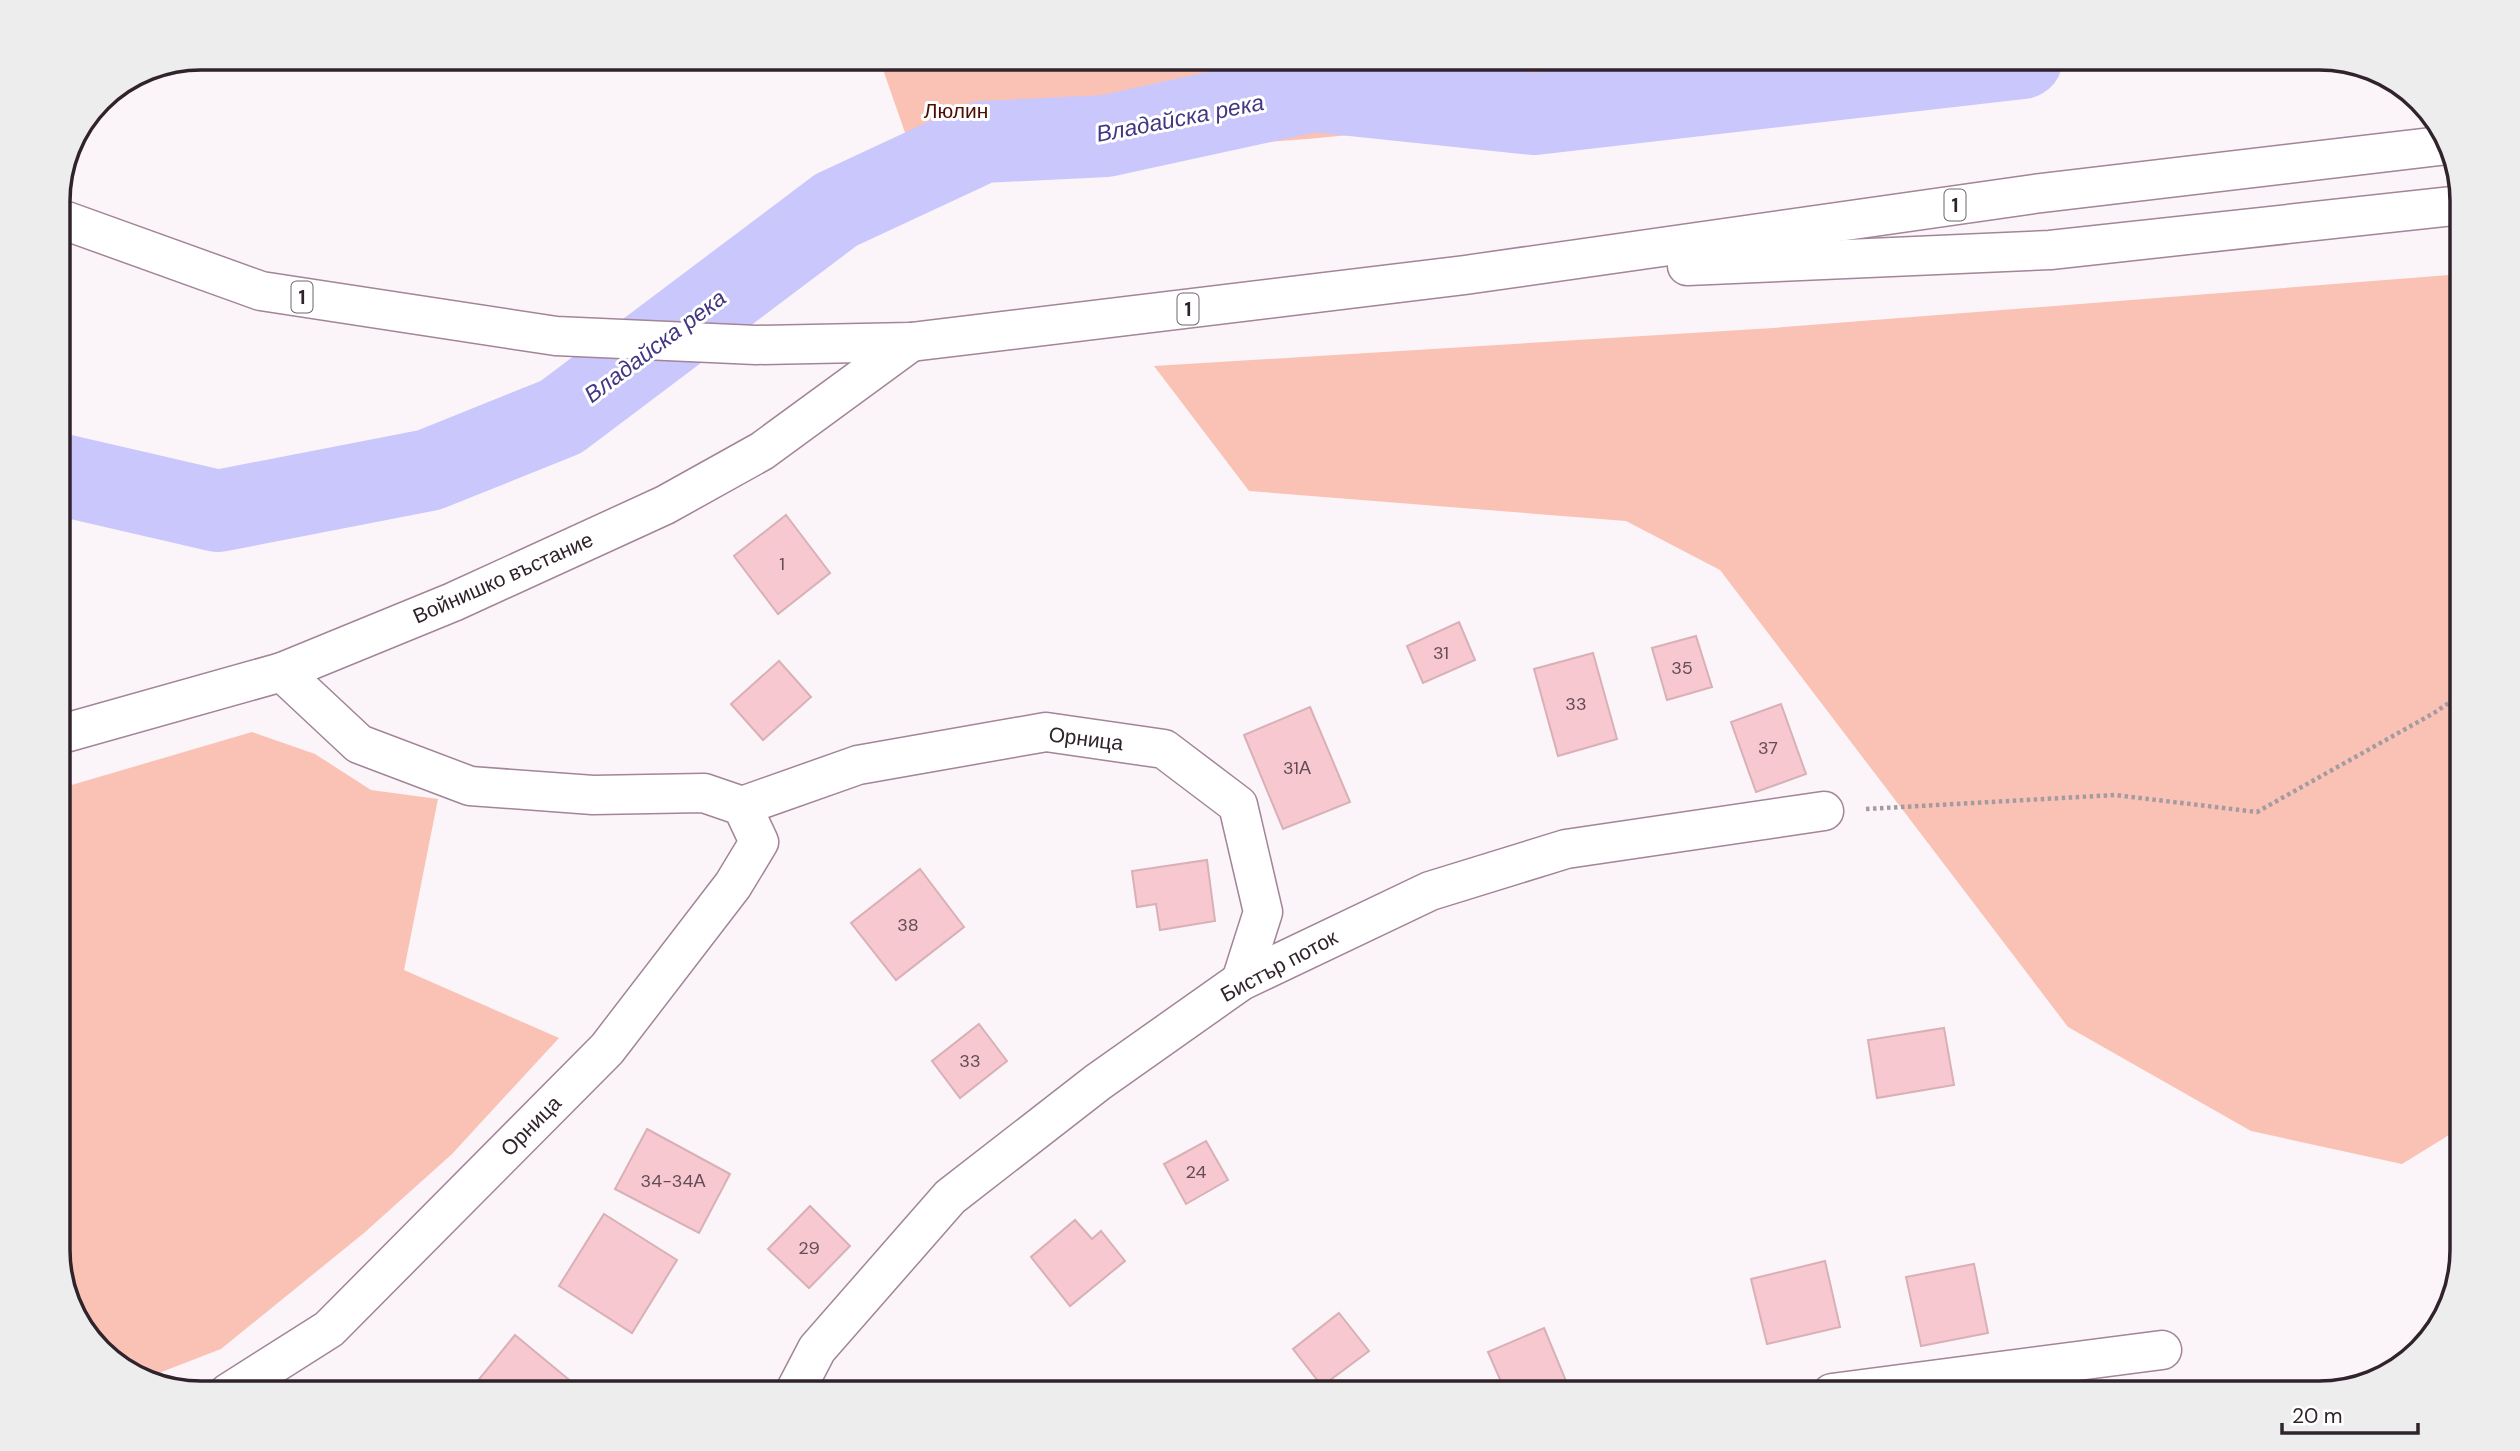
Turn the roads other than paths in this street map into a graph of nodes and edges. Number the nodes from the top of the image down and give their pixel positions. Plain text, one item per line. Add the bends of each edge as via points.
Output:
1 (2437, 146) edge
2 (2450, 206) edge
3 (70, 222) edge
4 (1465, 275) junction
5 (911, 342) junction
6 (282, 672) junction
7 (70, 732) edge
8 (743, 806) junction
9 (1824, 811) road end
10 (1241, 981) junction
11 (2162, 1350) dead end
12 (247, 1381) edge
13 (800, 1381) edge
14 (1924, 1381) edge

1 - 4 main road, 1 via 2034,194
2 - 4 main road, 1 via 2050,250
3 - 5 main road, 1 via 261,290 556,336 756,345
4 - 5 main road, 1
5 - 6 main road, Войнишко въстание via 762,452 665,505 453,602
6 - 7 main road, Войнишко въстание
6 - 8 main road via 359,744 470,786 593,795 704,793
8 - 10 main road, Орница via 858,765 1046,732 1164,749 1238,805 1264,912
8 - 12 main road, Орница via 759,842 733,885 607,1049 329,1329
9 - 10 main road, Бистър поток via 1566,849 1430,891
10 - 13 main road, Бистър поток via 1098,1082 950,1197 817,1349
11 - 14 main road

